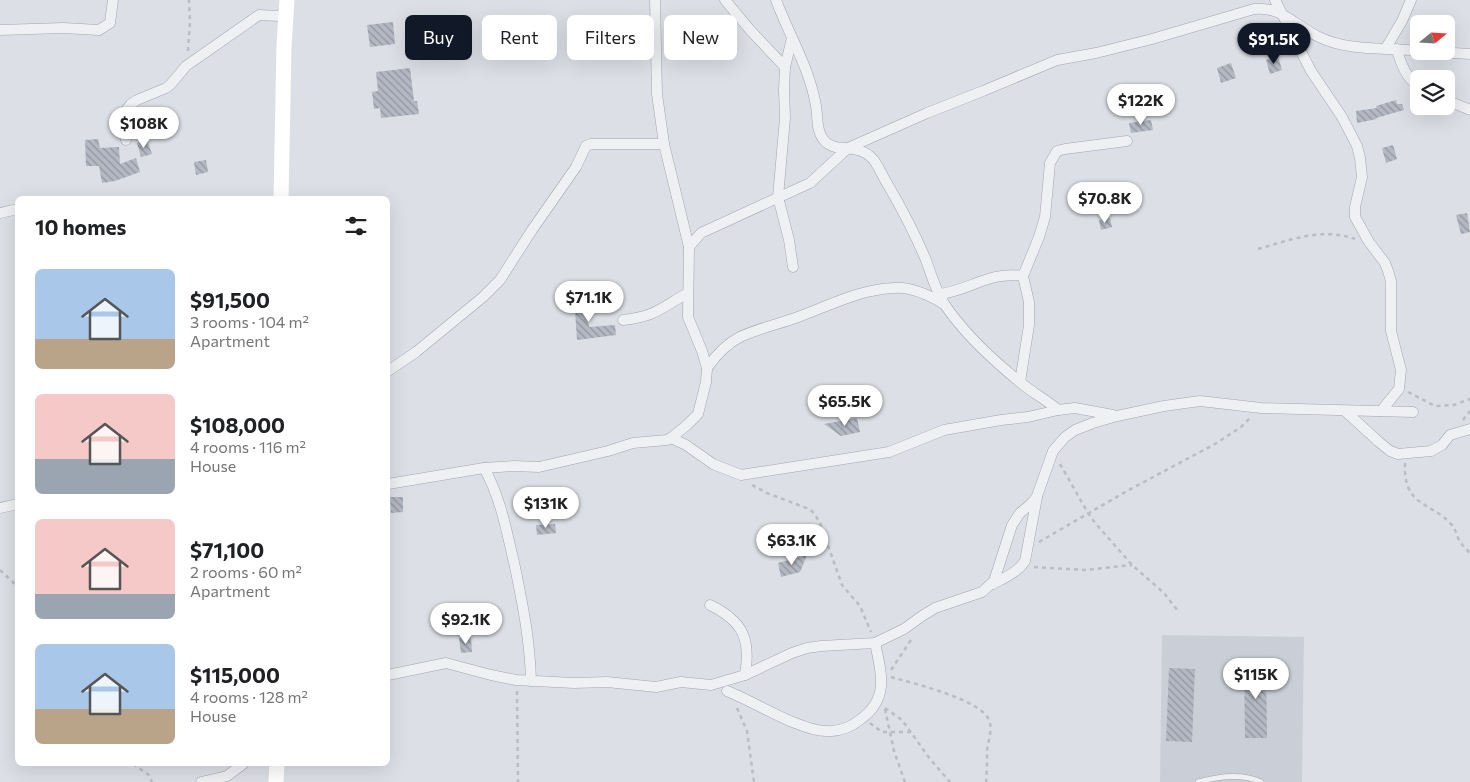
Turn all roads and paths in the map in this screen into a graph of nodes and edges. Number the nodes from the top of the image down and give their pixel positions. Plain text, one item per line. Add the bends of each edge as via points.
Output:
1 (113, 0) edge
2 (189, 0) edge
3 (655, 0) edge
4 (725, 0) edge
5 (776, 0) edge
6 (1275, 0) edge
7 (1410, 0) edge
8 (287, 5) edge
9 (1282, 13) junction
10 (0, 30) edge
11 (792, 38) junction
12 (1392, 49) junction
13 (1410, 50) edge
14 (1455, 53) edge
15 (1470, 54) edge
16 (186, 66) junction
17 (785, 67) junction
18 (1410, 78) edge
19 (1455, 104) edge
20 (1470, 110) edge
21 (126, 140) dead end
22 (1128, 141) dead end
23 (664, 144) junction
24 (848, 148) junction
25 (281, 196) edge
26 (778, 197) junction
27 (15, 210) edge
28 (0, 213) edge
29 (1369, 242) junction
30 (689, 247) junction
31 (1258, 249) dead end
32 (793, 267) dead end
33 (1023, 276) junction
34 (688, 292) junction
35 (940, 294) junction
36 (944, 304) junction
37 (623, 320) dead end
38 (707, 368) junction
39 (390, 370) edge
40 (1020, 382) junction
41 (1399, 389) junction
42 (1470, 399) edge
43 (1262, 408) junction
44 (1058, 410) junction
45 (1345, 411) junction
46 (1381, 411) junction
47 (1413, 412) dead end
48 (1117, 416) junction
49 (1470, 430) edge
50 (671, 438) junction
51 (1053, 452) junction
52 (1406, 454) junction
53 (484, 468) junction
54 (741, 475) junction
55 (390, 484) edge
56 (1037, 496) junction
57 (15, 505) edge
58 (0, 508) edge
59 (1088, 513) junction
60 (1470, 553) edge
61 (1026, 554) junction
62 (1132, 565) junction
63 (1021, 566) junction
64 (0, 570) edge
65 (15, 584) edge
66 (988, 587) junction
67 (710, 605) dead end
68 (1178, 610) dead end
69 (915, 633) dead end
70 (875, 643) junction
71 (390, 674) edge
72 (745, 675) junction
73 (516, 680) junction
74 (531, 681) junction
75 (727, 690) joint
76 (881, 690) junction
77 (885, 708) junction
78 (865, 716) junction
79 (911, 732) junction
80 (890, 733) junction
81 (136, 766) edge
82 (240, 766) edge
83 (277, 766) edge
84 (152, 782) edge
85 (204, 782) edge
86 (276, 782) edge
87 (518, 782) edge
88 (754, 782) edge
89 (905, 782) edge
90 (950, 782) edge
91 (986, 782) edge
92 (1198, 782) edge
93 (1261, 782) edge

1 - 10 street via 110,24 99,30
2 - 16 path via 190,36
3 - 23 street via 658,94
4 - 17 street
5 - 11 street
6 - 9 street
7 - 12 street
8 - 16 street via 278,16 259,15
8 - 25 main road
9 - 12 street via 1320,38 1356,47
9 - 24 street via 1270,8 1254,9 1136,43 1058,60
9 - 29 street via 1311,71 1357,146 1362,177 1354,211
11 - 17 street
11 - 24 street via 810,80 820,134 828,144
12 - 13 street
12 - 18 street
14 - 15 street
16 - 21 street via 163,90 137,100 127,108 124,114
17 - 26 street via 785,118
19 - 20 street
22 - 33 street via 1065,149 1053,156 1045,217
23 - 30 street
23 - 39 street via 591,144 585,147 576,167 500,280 416,352
24 - 26 street via 810,183
24 - 35 street via 864,151 874,161 904,212
26 - 30 street via 701,233
26 - 32 street
27 - 28 street
29 - 31 path via 1327,233
29 - 41 street via 1385,263 1391,282 1391,331 1402,370
30 - 34 street
33 - 35 street via 992,277 955,292
33 - 40 street via 1029,302
34 - 37 street via 652,315
34 - 38 street via 688,317
35 - 36 street
36 - 38 street via 932,296 905,288 851,295 740,337 717,355
36 - 40 street via 996,362
38 - 50 street via 698,414
40 - 44 street
41 - 42 path via 1435,406 1454,405
41 - 46 street
43 - 45 street
43 - 48 street via 1200,401
43 - 59 path via 1215,444
44 - 48 street via 1075,408
44 - 54 street via 944,430 889,452
45 - 46 street
45 - 52 street via 1390,451
46 - 47 street
48 - 51 street via 1074,430
49 - 52 street via 1450,435 1431,451
50 - 53 street via 633,443 608,452 538,467
50 - 54 street via 713,464
51 - 56 street
51 - 59 path
52 - 60 path via 1405,471 1412,493 1418,502 1452,525 1461,544
53 - 55 street
53 - 74 street via 500,503 511,551 526,620
54 - 70 path via 767,493 809,508 814,513 842,585 860,606
56 - 61 street
56 - 66 street via 1012,525 997,574
57 - 58 street
59 - 61 path
59 - 62 path
61 - 63 street
62 - 63 path via 1085,570
62 - 68 path
63 - 66 street
64 - 65 path
66 - 70 street via 935,608 904,629
67 - 72 street via 732,618 740,630 748,655
69 - 91 path via 887,676 952,695 986,716 990,726
70 - 72 street via 807,648
70 - 76 street
71 - 73 street via 446,663
72 - 74 street via 711,685 689,682 656,687 608,682
73 - 74 street
73 - 87 path
75 - 78 street via 812,729 825,731 853,726
75 - 88 path via 747,731
76 - 77 path
76 - 78 street via 875,705
77 - 79 path via 902,720
77 - 80 path
78 - 80 path via 876,728
79 - 80 path
79 - 90 path
80 - 89 path
81 - 84 path via 149,775
82 - 85 street via 227,776
83 - 86 main road
92 - 93 lane via 1243,777

